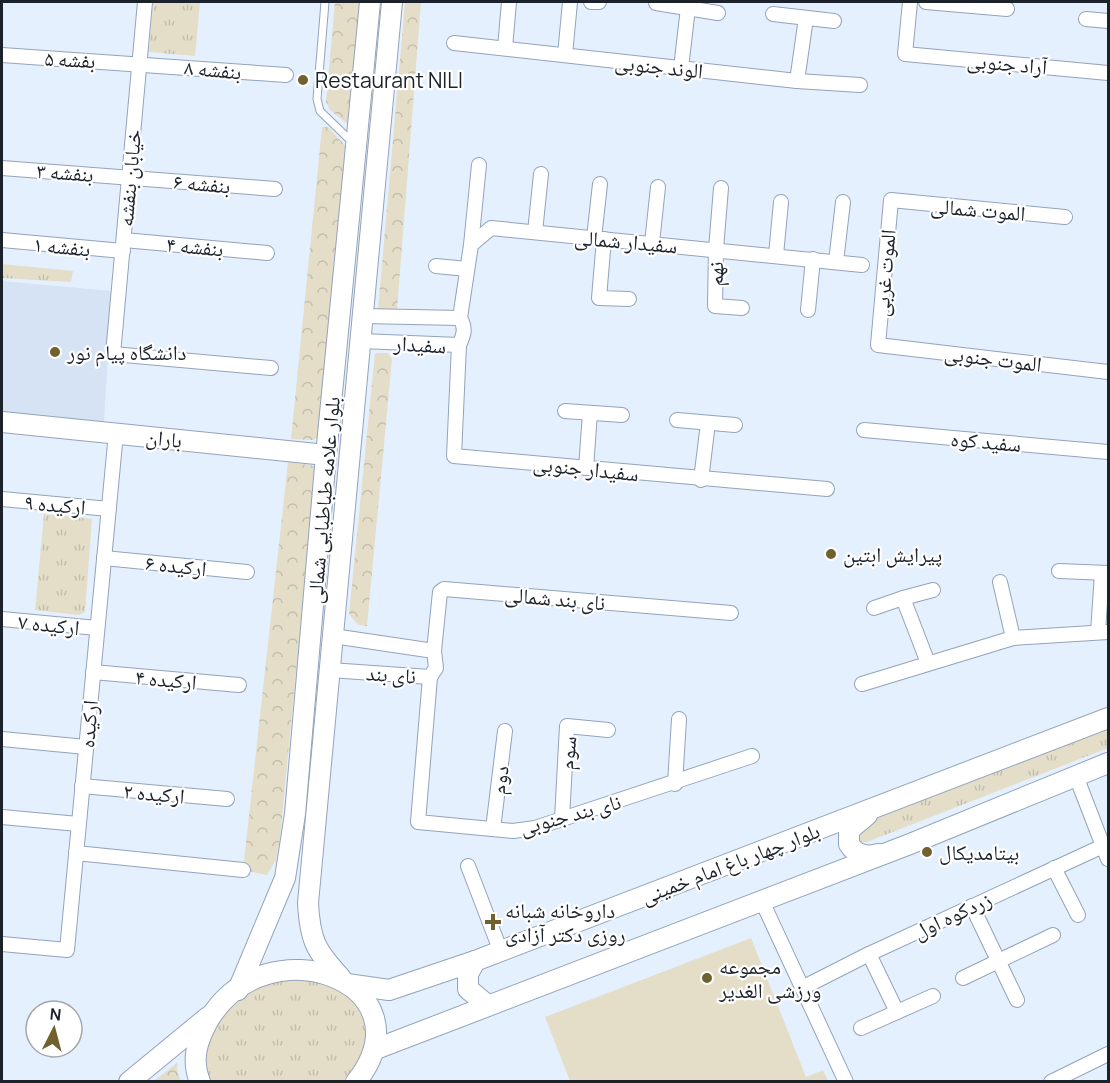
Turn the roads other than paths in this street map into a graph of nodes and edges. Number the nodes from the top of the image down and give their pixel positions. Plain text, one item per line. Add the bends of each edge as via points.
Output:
1 (145, 2) edge
2 (325, 2) edge
3 (370, 2) edge
4 (392, 2) edge
5 (509, 2) edge
6 (570, 2) edge
7 (591, 2) edge
8 (599, 2) edge
9 (910, 2) edge
10 (926, 2) edge
11 (656, 3) dead end
12 (688, 8) junction
13 (1006, 9) dead end
14 (718, 13) dead end
15 (773, 14) dead end
16 (806, 18) junction
17 (1086, 19) dead end
18 (834, 21) dead end
19 (1108, 21) edge
20 (453, 43) dead end
21 (505, 48) junction
22 (2, 54) edge
23 (565, 55) junction
24 (139, 63) junction
25 (681, 68) junction
26 (1108, 73) edge
27 (286, 75) dead end
28 (797, 81) junction
29 (860, 85) dead end
30 (357, 147) junction
31 (479, 165) dead end
32 (2, 168) edge
33 (541, 174) dead end
34 (129, 177) junction
35 (600, 184) dead end
36 (658, 187) dead end
37 (722, 188) dead end
38 (274, 189) dead end
39 (891, 200) joint
40 (781, 202) dead end
41 (843, 202) dead end
42 (1065, 217) dead end
43 (535, 232) junction
44 (599, 238) junction
45 (2, 240) edge
46 (652, 243) junction
47 (471, 245) junction
48 (124, 246) junction
49 (716, 249) junction
50 (267, 253) dead end
51 (776, 255) junction
52 (813, 259) junction
53 (836, 262) junction
54 (862, 265) dead end
55 (436, 266) dead end
56 (467, 269) junction
57 (628, 299) dead end
58 (742, 308) dead end
59 (808, 310) dead end
60 (363, 316) junction
61 (460, 318) junction
62 (362, 341) junction
63 (459, 345) junction
64 (878, 345) joint
65 (271, 368) dead end
66 (1108, 372) edge
67 (565, 411) dead end
68 (590, 413) junction
69 (622, 415) dead end
70 (677, 420) dead end
71 (2, 422) edge
72 (708, 423) junction
73 (735, 425) dead end
74 (864, 430) dead end
75 (116, 433) junction
76 (1108, 452) edge
77 (326, 455) junction
78 (586, 468) junction
79 (701, 480) junction
80 (827, 489) dead end
81 (2, 499) edge
82 (109, 509) junction
83 (104, 558) junction
84 (1059, 571) dead end
85 (248, 572) dead end
86 (1105, 573) edge
87 (1000, 582) dead end
88 (933, 590) dead end
89 (903, 598) junction
90 (874, 608) dead end
91 (731, 614) dead end
92 (2, 619) edge
93 (97, 628) junction
94 (1103, 632) edge
95 (333, 636) junction
96 (1013, 638) junction
97 (434, 651) junction
98 (928, 663) junction
99 (330, 670) junction
100 (93, 672) junction
101 (430, 677) junction
102 (862, 684) dead end
103 (239, 685) dead end
104 (1108, 718) edge
105 (679, 719) dead end
106 (608, 730) dead end
107 (505, 731) dead end
108 (2, 739) edge
109 (86, 747) junction
110 (752, 756) dead end
111 (1108, 763) edge
112 (1076, 776) junction
113 (675, 784) junction
114 (82, 786) junction
115 (227, 799) dead end
116 (882, 805) junction
117 (2, 817) edge
118 (562, 819) junction
119 (78, 824) junction
120 (493, 829) junction
121 (782, 843) junction
122 (910, 844) junction
123 (1103, 846) junction
124 (76, 853) junction
125 (1108, 859) edge
126 (468, 866) dead end
127 (1054, 868) junction
128 (243, 870) dead end
129 (797, 886) junction
130 (761, 899) junction
131 (972, 906) junction
132 (1078, 915) dead end
133 (1053, 935) dead end
134 (2, 944) edge
135 (501, 952) junction
136 (869, 954) junction
137 (999, 961) junction
138 (475, 962) junction
139 (963, 978) dead end
140 (344, 981) junction
141 (802, 988) junction
142 (238, 990) junction
143 (933, 996) dead end
144 (1017, 1000) dead end
145 (486, 1004) junction
146 (897, 1012) junction
147 (213, 1013) junction
148 (861, 1028) dead end
149 (1108, 1054) edge
150 (366, 1070) edge
151 (129, 1082) edge
152 (200, 1082) edge
153 (846, 1082) edge
154 (1051, 1082) edge

1 - 24 street, خیابان بنفشه
2 - 30 lane via 316,99 320,111
3 - 30 main road, بلوار علامه طباطبایی شمالی
4 - 60 main road, بلوار علامه طباطبایی شمالی
5 - 21 street
6 - 23 street
7 - 8 street
9 - 26 street, آراد جنوبی via 905,54
10 - 13 street
11 - 12 street
12 - 14 street
12 - 25 street
15 - 16 street
16 - 18 street
16 - 28 street
17 - 19 street
20 - 21 street
21 - 23 street, الوند جنوبی
22 - 24 street, بفشه ۵
23 - 25 street, الوند جنوبی
24 - 27 street, بنفشه ۸
24 - 34 street, خیابان بنفشه
25 - 28 street, الوند جنوبی
28 - 29 street, الوند جنوبی
30 - 77 main road, بلوار علامه طباطبایی شمالی
31 - 47 street
32 - 34 street, بنفشه ۳
33 - 43 street
34 - 38 street, بنفشه ۶
34 - 48 street, خیابان بنفشه
35 - 44 street
36 - 46 street
37 - 49 street
39 - 42 street, الموت شمالی
39 - 64 street, الموت غربی
40 - 51 street
41 - 53 street
43 - 44 street, سفیدار شمالی
43 - 47 street, سفیدار شمالی via 491,228
44 - 46 street, سفیدار شمالی
44 - 57 street via 599,298
45 - 48 street, بنفشه ۱
46 - 49 street, سفیدار شمالی
47 - 56 street
48 - 50 street, بنفشه ۴
48 - 65 street, خیابان بنفشه via 113,354
49 - 51 street, سفیدار شمالی
49 - 58 street, نهم via 715,306
51 - 52 street, سفیدار شمالی
52 - 53 street, سفیدار شمالی
52 - 59 street
53 - 54 street, سفیدار شمالی
55 - 56 street
56 - 61 street
60 - 61 street, سفیدار
60 - 62 main road, بلوار علامه طباطبایی شمالی
61 - 63 street, سفیدار via 464,335
62 - 63 street, سفیدار
62 - 95 main road, بلوار علامه طباطبایی شمالی
63 - 78 street, سفیدار جنوبی via 454,456
64 - 66 street, الموت جنوبی
67 - 68 street
68 - 69 street
68 - 78 street
70 - 72 street
71 - 75 main road, باران
72 - 73 street
72 - 79 street
74 - 76 street, سفید کوه
75 - 77 main road, باران
75 - 82 street, ارکیده
77 - 142 main road, بلوار علامه طباطبایی شمالی via 306,711 290,854 270,920
78 - 79 street, سفیدار جنوبی
79 - 80 street, سفیدار جنوبی
81 - 82 street, ارکیده ۹
82 - 83 street, ارکیده
83 - 85 street, ارکیده ۶
83 - 93 street, ارکیده
84 - 86 street
86 - 94 street
87 - 96 street
88 - 89 street
89 - 90 street
89 - 98 street
91 - 97 street, نای بند شمالی via 444,589 440,592
92 - 93 street, ارکیده ۷
93 - 100 street, ارکیده
94 - 96 street
95 - 97 street, نای بند
95 - 99 main road, بلوار علامه طباطبایی شمالی
96 - 98 street
97 - 101 street, نای بند via 436,668
98 - 102 street
99 - 101 street, نای بند
99 - 140 main road, بلوار علامه طباطبایی شمالی via 308,903 310,933 318,953
100 - 103 street, ارکیده ۴
100 - 109 street, ارکیده
101 - 120 street, نای بند جنوبی via 418,822
104 - 116 main road, بلوار چهار باغ امام خمینی
105 - 113 street
106 - 118 street, سوم via 567,726
107 - 120 street, دوم
108 - 109 street
109 - 114 street, ارکیده
110 - 113 street, نای بند جنوبی
111 - 112 main road
112 - 122 main road
112 - 123 street
113 - 118 street, نای بند جنوبی
114 - 115 street, ارکیده ۲
114 - 119 street, ارکیده
116 - 121 main road, بلوار چهار باغ امام خمینی
116 - 122 main road via 849,830 847,837 852,850 870,856
117 - 119 street
118 - 120 street, نای بند جنوبی via 513,831
119 - 124 street, ارکیده
121 - 129 main road via 822,836 831,839 839,849 835,867
121 - 135 main road, بلوار چهار باغ امام خمینی
122 - 129 main road
123 - 125 street
123 - 127 street, زردکوه اول
124 - 128 street
124 - 134 street, ارکیده via 67,950
126 - 135 street
127 - 131 street, زردکوه اول
127 - 132 street
129 - 130 main road
130 - 141 street
130 - 145 main road
131 - 136 street, زردکوه اول
131 - 137 street
133 - 137 street
135 - 138 main road, بلوار چهار باغ امام خمینی
136 - 141 street, زردکوه اول
136 - 146 street
137 - 139 street
137 - 144 street
138 - 140 main road, بلوار چهار باغ امام خمینی via 389,990
138 - 145 main road via 468,974 468,989
140 - 142 main road, بلوار چهار باغ امام خمینی via 316,971 280,971 246,982
140 - 150 main road, بلوار علامه طباطبایی شمالی via 363,999 373,1018
141 - 153 street
142 - 147 main road
143 - 146 street
145 - 150 main road
146 - 148 street
147 - 151 main road
147 - 152 main road via 196,1047 194,1066
149 - 154 street

